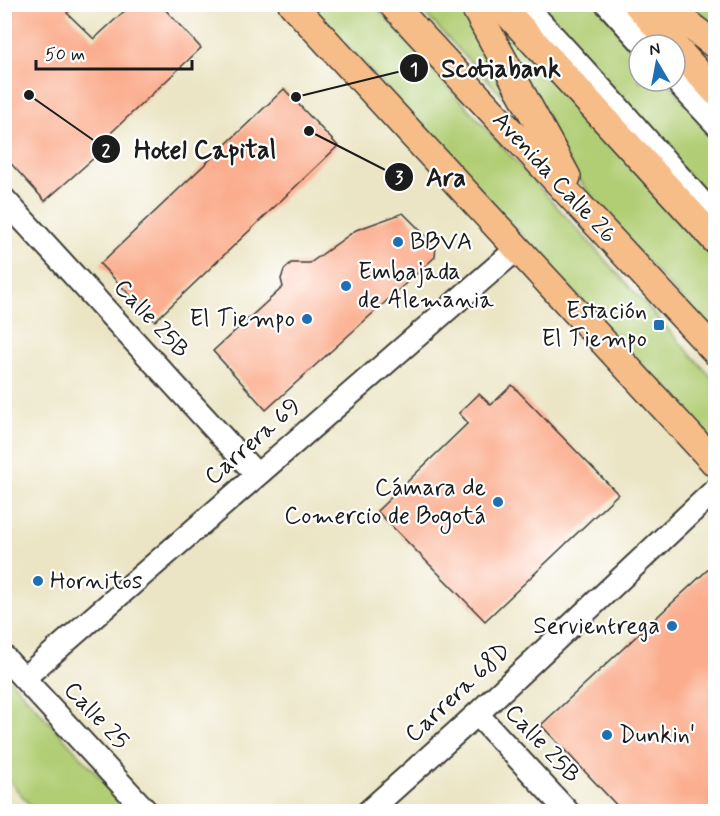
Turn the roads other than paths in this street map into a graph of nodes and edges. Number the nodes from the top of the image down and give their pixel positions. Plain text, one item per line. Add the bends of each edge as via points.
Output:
1 (292, 4) edge
2 (392, 4) edge
3 (473, 4) edge
4 (499, 4) edge
5 (524, 4) edge
6 (607, 4) edge
7 (637, 4) edge
8 (663, 4) edge
9 (633, 33) edge
10 (663, 33) edge
11 (716, 46) edge
12 (687, 60) edge
13 (716, 92) edge
14 (687, 93) edge
15 (716, 124) edge
16 (4, 199) edge
17 (588, 214) junction
18 (716, 218) edge
19 (716, 241) edge
20 (518, 248) junction
21 (716, 352) edge
22 (716, 464) edge
23 (257, 475) junction
24 (716, 489) edge
25 (4, 657) edge
26 (24, 678) junction
27 (477, 714) junction
28 (147, 812) edge
29 (368, 812) edge
30 (568, 812) edge

1 - 20 main road
2 - 17 main road, Avenida Calle 26
3 - 17 main road
4 - 19 main road
5 - 18 street
6 - 9 street
7 - 10 main road
8 - 11 main road
12 - 13 main road
14 - 15 street
16 - 23 street, Calle 25B
17 - 21 main road, Avenida Calle 26
20 - 22 main road
20 - 23 street, Carrera 69
23 - 26 street, Carrera 69
24 - 27 street, Carrera 68D
25 - 26 street, Calle 25
26 - 28 street, Calle 25
27 - 29 street, Carrera 68D
27 - 30 street, Calle 25B

